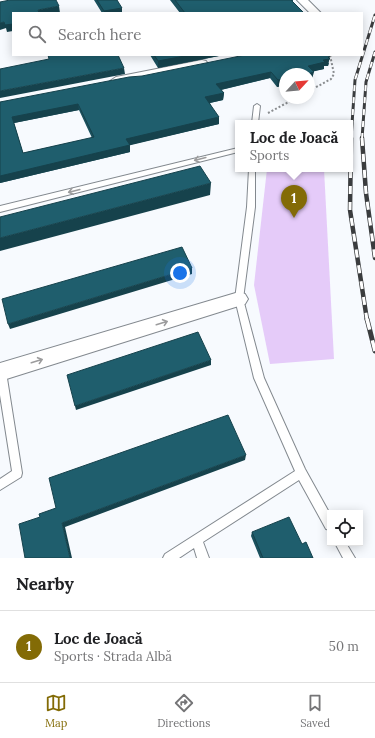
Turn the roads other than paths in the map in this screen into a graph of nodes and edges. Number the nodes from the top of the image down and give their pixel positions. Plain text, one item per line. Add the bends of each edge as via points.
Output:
1 (302, 0) edge
2 (315, 12) edge
3 (211, 63) edge
4 (101, 84) edge
5 (257, 106) dead end
6 (255, 120) edge
7 (235, 151) edge
8 (252, 172) edge
9 (0, 209) edge
10 (239, 299) junction
11 (1, 372) edge
12 (301, 474) junction
13 (0, 485) edge
14 (327, 520) edge
15 (197, 541) junction
16 (342, 546) edge
17 (169, 558) edge
18 (203, 558) edge
19 (349, 558) edge

1 - 2 street
3 - 4 street
5 - 6 lane
7 -> 9 lane
8 - 10 lane via 251,207
11 -> 10 street
10 - 12 lane via 259,378
11 - 13 lane via 17,472
12 - 14 lane
12 - 15 lane
15 - 17 lane
15 - 18 lane
16 - 19 lane

